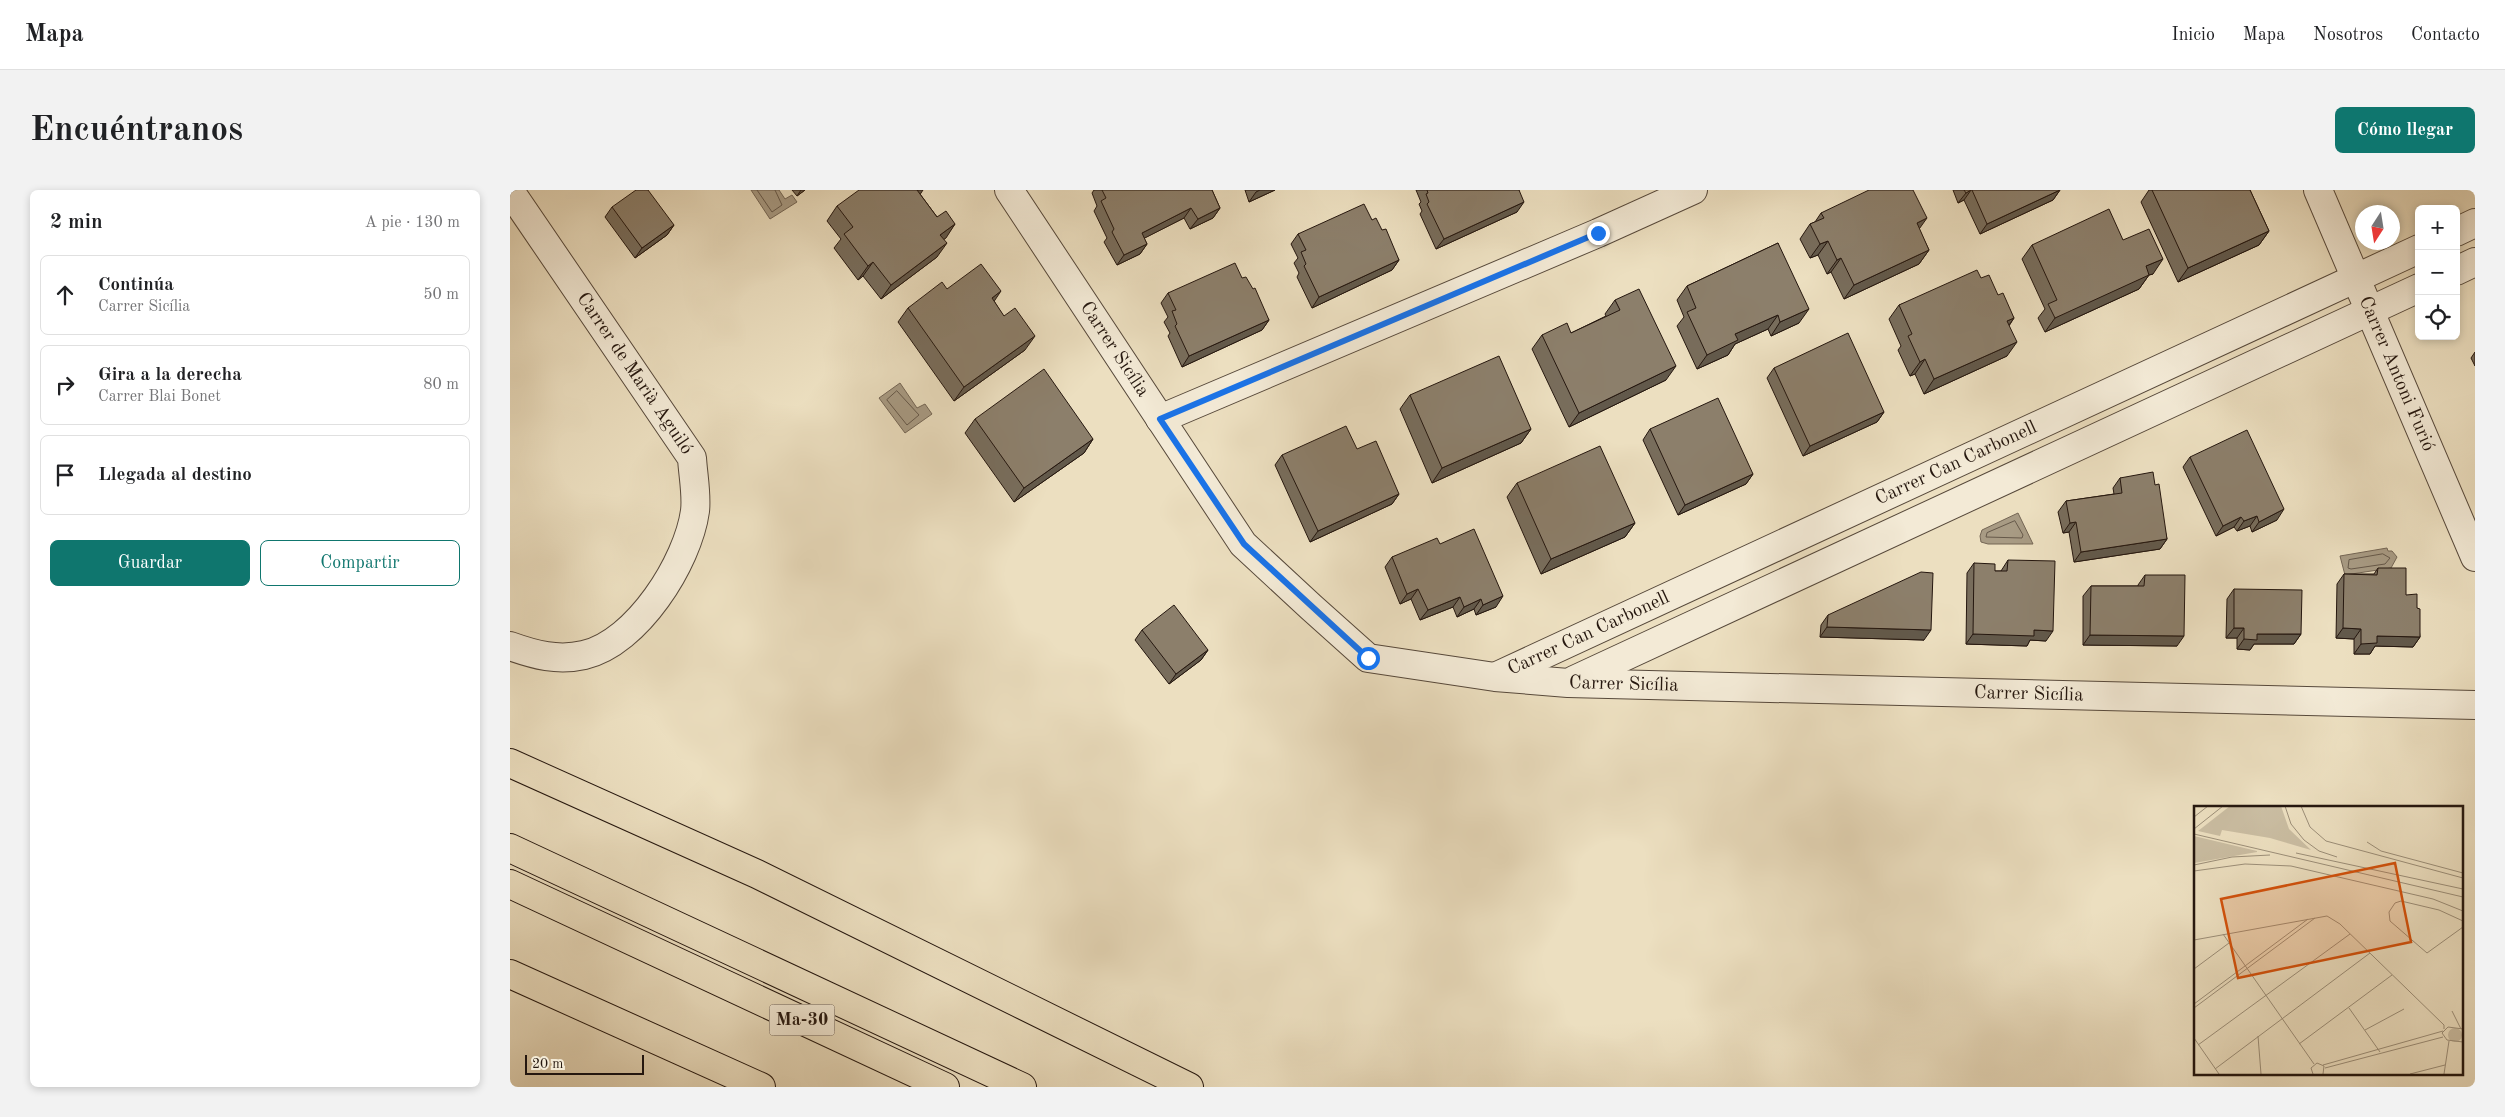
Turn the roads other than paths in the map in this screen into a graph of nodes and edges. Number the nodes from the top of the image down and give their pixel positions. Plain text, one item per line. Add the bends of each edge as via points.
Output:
1 (1009, 190) edge
2 (1692, 190) edge
3 (2318, 190) edge
4 (510, 191) edge
5 (2475, 223) edge
6 (2460, 230) edge
7 (2417, 250) edge
8 (2475, 262) edge
9 (2460, 269) edge
10 (2356, 278) junction
11 (2415, 290) edge
12 (2369, 312) junction
13 (1160, 419) junction
14 (2475, 557) edge
15 (510, 646) edge
16 (1495, 677) junction
17 (1568, 683) junction
18 (2475, 705) edge
19 (510, 762) edge
20 (510, 848) edge
21 (510, 884) edge
22 (510, 974) edge
23 (564, 998) junction
24 (736, 1087) edge
25 (761, 1087) edge
26 (945, 1087) edge
27 (1022, 1087) edge
28 (1189, 1087) edge

1 - 13 street, Carrer Sicília
2 - 13 street
3 - 10 street, Carrer Antoni Furió
4 - 15 street, Carrer de Marià Aguiló via 692,458 695,511 679,564 625,634 604,649 558,659
5 - 6 street
7 - 10 street, Carrer Can Carbonell
8 - 9 street
10 - 12 street, Carrer Antoni Furió
10 - 16 street, Carrer Can Carbonell
11 - 12 street
12 - 14 street, Carrer Antoni Furió
12 - 17 street
13 - 16 street, Carrer Sicília via 1244,544 1368,658
16 - 17 street, Carrer Sicília
17 - 18 street, Carrer Sicília
19 - 28 highway via 757,874
20 - 27 highway
21 - 26 highway, Ma-30
22 - 23 highway
23 - 24 highway
23 - 25 highway

